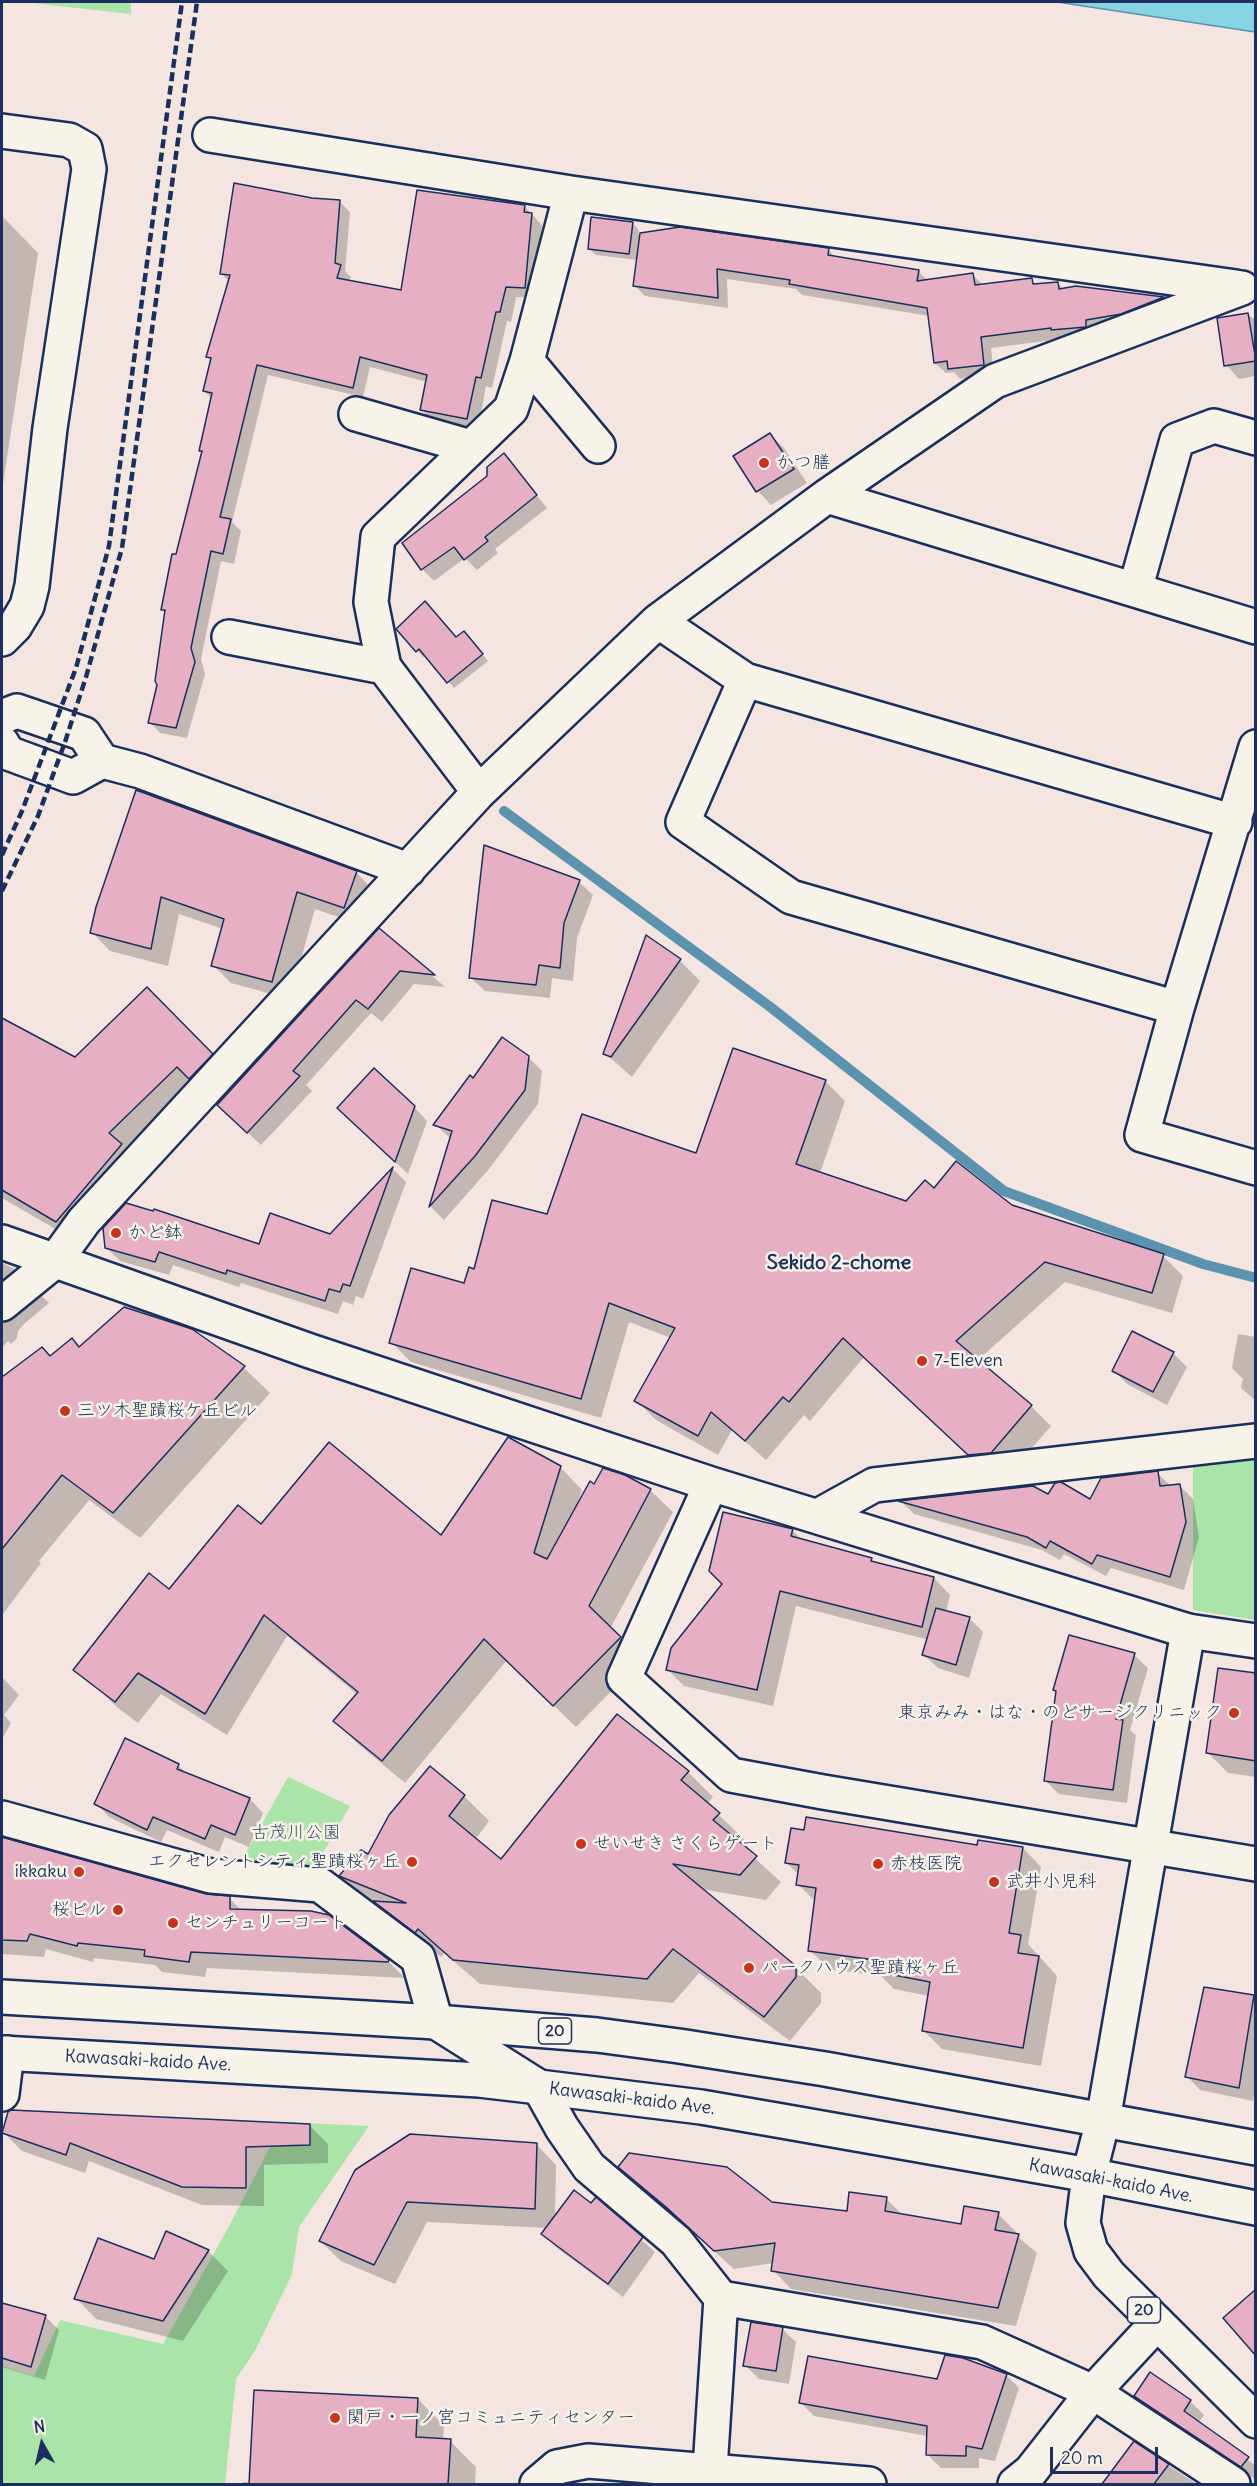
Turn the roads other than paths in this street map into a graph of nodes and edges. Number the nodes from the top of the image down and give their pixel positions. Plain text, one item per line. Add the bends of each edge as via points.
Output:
1 (2, 131) edge
2 (210, 135) dead end
3 (571, 193) junction
4 (1249, 289) edge
5 (527, 361) junction
6 (356, 414) dead end
7 (1256, 438) edge
8 (598, 446) dead end
9 (471, 447) junction
10 (827, 496) junction
11 (1135, 590) junction
12 (658, 621) junction
13 (1256, 627) edge
14 (229, 637) dead end
15 (2, 639) edge
16 (384, 667) junction
17 (745, 680) junction
18 (2, 717) edge
19 (2, 743) edge
20 (1256, 747) edge
21 (102, 761) junction
22 (479, 792) junction
23 (1235, 822) junction
24 (408, 870) junction
25 (1177, 1008) junction
26 (1256, 1168) edge
27 (2, 1242) edge
28 (55, 1261) junction
29 (2, 1304) edge
30 (1256, 1441) edge
31 (711, 1484) junction
32 (818, 1516) junction
33 (1188, 1631) junction
34 (1256, 1641) edge
35 (2, 1818) edge
36 (1150, 1846) junction
37 (1256, 1864) edge
38 (2, 1997) edge
39 (436, 2022) junction
40 (4, 2053) edge
41 (539, 2087) junction
42 (2, 2094) edge
43 (1103, 2120) junction
44 (1256, 2148) edge
45 (1089, 2175) junction
46 (1256, 2208) edge
47 (722, 2298) junction
48 (1157, 2323) junction
49 (1092, 2392) junction
50 (1256, 2421) edge
51 (710, 2469) junction
52 (537, 2484) edge
53 (870, 2484) edge
54 (1015, 2484) edge
55 (1233, 2484) edge

1 - 15 street via 69,140 85,149 89,169 50,428 32,586 27,606
2 - 3 street
3 - 4 street
3 - 5 street
4 - 10 street via 995,381
5 - 8 street
5 - 9 street via 511,409
6 - 9 street
7 - 11 street via 1214,426 1177,440
9 - 16 street via 378,537 371,602
10 - 11 street
10 - 12 street
11 - 13 street
12 - 17 street
12 - 22 street
14 - 16 street
16 - 22 street
17 - 23 street
17 - 25 street via 683,822 791,897
18 - 21 street via 17,711 84,734
19 - 21 street via 8,753 73,777
20 - 23 street
21 - 24 street via 140,771
22 - 24 street
23 - 25 street
24 - 28 street via 84,1221
25 - 26 street via 1142,1135
27 - 28 street
28 - 29 street
28 - 31 street via 310,1351
30 - 32 street via 874,1485
31 - 32 street
31 - 36 street via 624,1678 731,1775
32 - 33 street
33 - 34 street
33 - 36 street
35 - 39 street via 211,1876 320,1885 418,1958
36 - 37 street
36 - 43 street
38 - 39 street, 20
39 - 41 street
39 - 43 street, 20 via 679,2046
40 - 41 street, Kawasaki-kaido Ave. via 479,2080
40 - 42 street
41 - 45 street, Kawasaki-kaido Ave. via 712,2109
41 - 47 street via 588,2167 676,2241
43 - 44 street, 20
43 - 45 street, 20
45 - 46 street, Kawasaki-kaido Ave.
45 - 48 street, 20 via 1083,2223 1091,2251
47 - 49 street via 982,2342
47 - 51 street
48 - 49 street
48 - 50 street, 20
49 - 54 street via 1030,2471
49 - 55 street
51 - 52 street via 581,2461 557,2467
51 - 53 street

